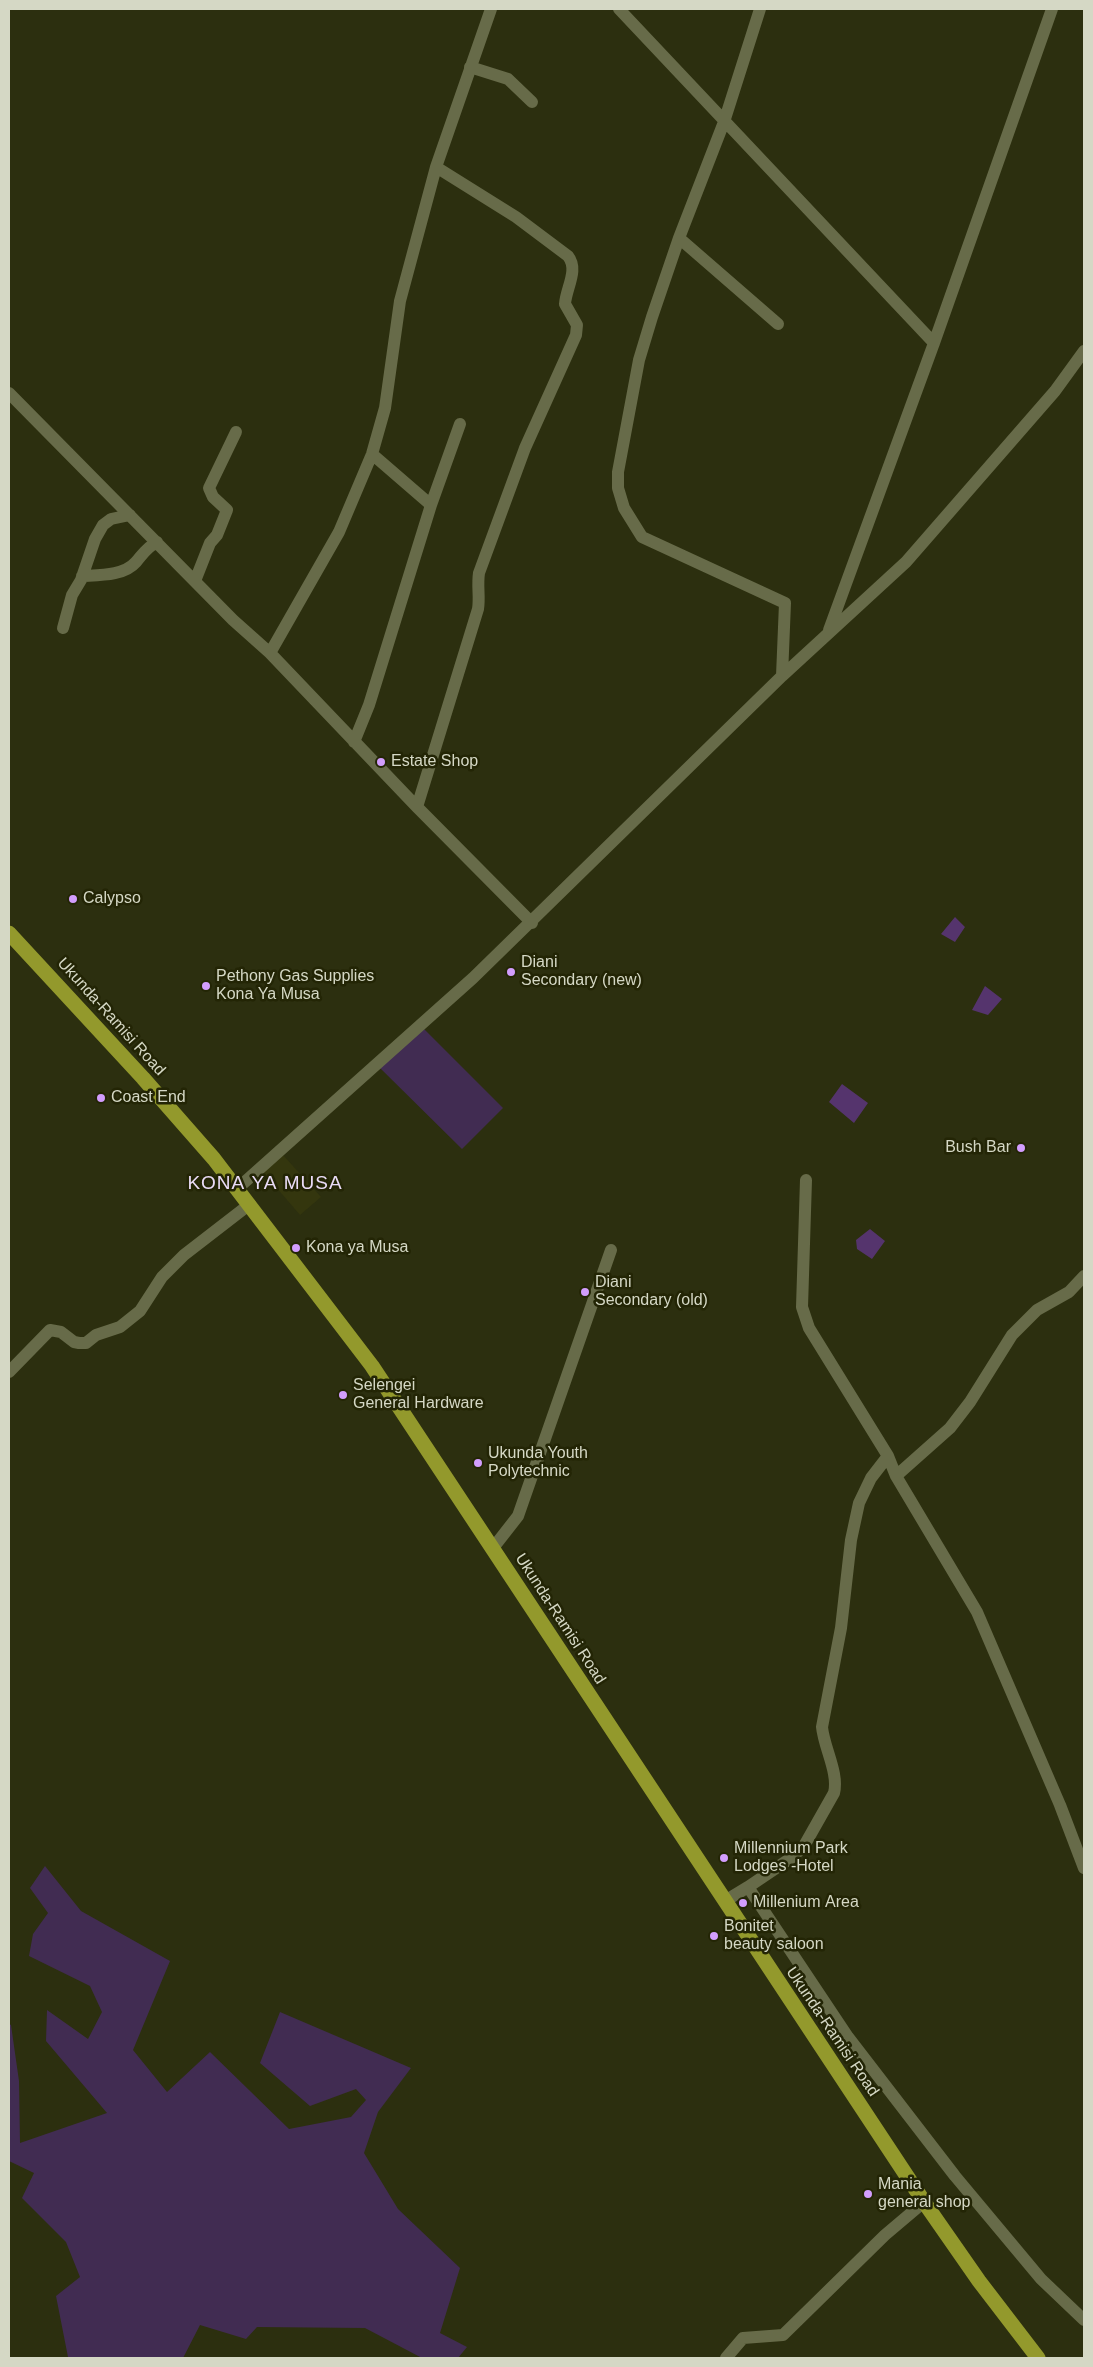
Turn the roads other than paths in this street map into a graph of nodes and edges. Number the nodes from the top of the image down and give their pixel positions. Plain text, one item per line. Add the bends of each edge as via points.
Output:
1 (491, 9) edge
2 (619, 9) edge
3 (760, 9) edge
4 (1052, 9) edge
5 (470, 67) junction
6 (532, 102) dead end
7 (724, 122) junction
8 (436, 167) junction
9 (679, 238) junction
10 (778, 324) dead end
11 (934, 343) junction
12 (1084, 351) edge
13 (1079, 365) edge
14 (9, 393) edge
15 (460, 424) dead end
16 (236, 432) dead end
17 (372, 454) junction
18 (431, 505) junction
19 (130, 515) junction
20 (156, 542) junction
21 (82, 576) junction
22 (195, 581) junction
23 (62, 628) dead end
24 (828, 633) junction
25 (270, 653) junction
26 (782, 676) junction
27 (354, 742) junction
28 (417, 807) junction
29 (532, 922) junction
30 (10, 939) edge
31 (806, 1180) dead end
32 (238, 1188) junction
33 (250, 1204) junction
34 (611, 1250) dead end
35 (1084, 1276) edge
36 (9, 1372) edge
37 (888, 1456) junction
38 (896, 1476) junction
39 (493, 1548) junction
40 (1084, 1868) edge
41 (748, 1887) junction
42 (725, 1901) junction
43 (924, 2202) junction
44 (1084, 2320) edge
45 (726, 2358) edge
46 (1038, 2358) edge

1 - 5 street
2 - 7 street
3 - 7 street
4 - 11 street
5 - 6 street via 508,79
5 - 8 street
7 - 9 street
7 - 11 street
8 - 17 street via 400,301 385,408
8 - 28 street via 516,217 568,256 574,270 565,304 577,325 576,335 525,448 479,573 478,610
9 - 10 street
9 - 26 street via 639,360 618,472 618,488 624,508 642,537 785,603
11 - 24 street
12 - 13 street
13 - 24 street via 906,562
14 - 19 street
15 - 18 street
16 - 22 street via 209,488 213,497 227,510
17 - 18 street
17 - 25 street via 339,532
18 - 27 street via 369,705
19 - 20 street
19 - 21 street via 103,524
20 - 21 street via 128,568
20 - 22 street
21 - 23 street via 72,595
22 - 25 street
24 - 26 street
25 - 27 street
26 - 29 street
27 - 28 street
28 - 29 street
29 - 32 street
30 - 32 highway, Ukunda-Ramisi Road via 143,1078
31 - 37 street via 802,1307 809,1328
32 - 33 highway, Ukunda-Ramisi Road
33 - 36 street via 179,1260 162,1277 140,1312 120,1327 79,1343 61,1332 50,1330
33 - 39 highway, Ukunda-Ramisi Road via 372,1366
34 - 39 street via 518,1516
35 - 38 street via 1069,1292 1037,1310 1012,1335 950,1428
37 - 38 street
37 - 41 street via 871,1478 859,1503 851,1540 841,1628 822,1727 836,1785 834,1793 804,1846
38 - 40 street via 977,1612
39 - 42 highway, Ukunda-Ramisi Road
41 - 42 street
41 - 44 street via 848,2037 955,2176 1041,2279
42 - 43 highway, Ukunda-Ramisi Road
43 - 45 street via 885,2235 783,2336 743,2338
43 - 46 highway, Ukunda-Ramisi Road

